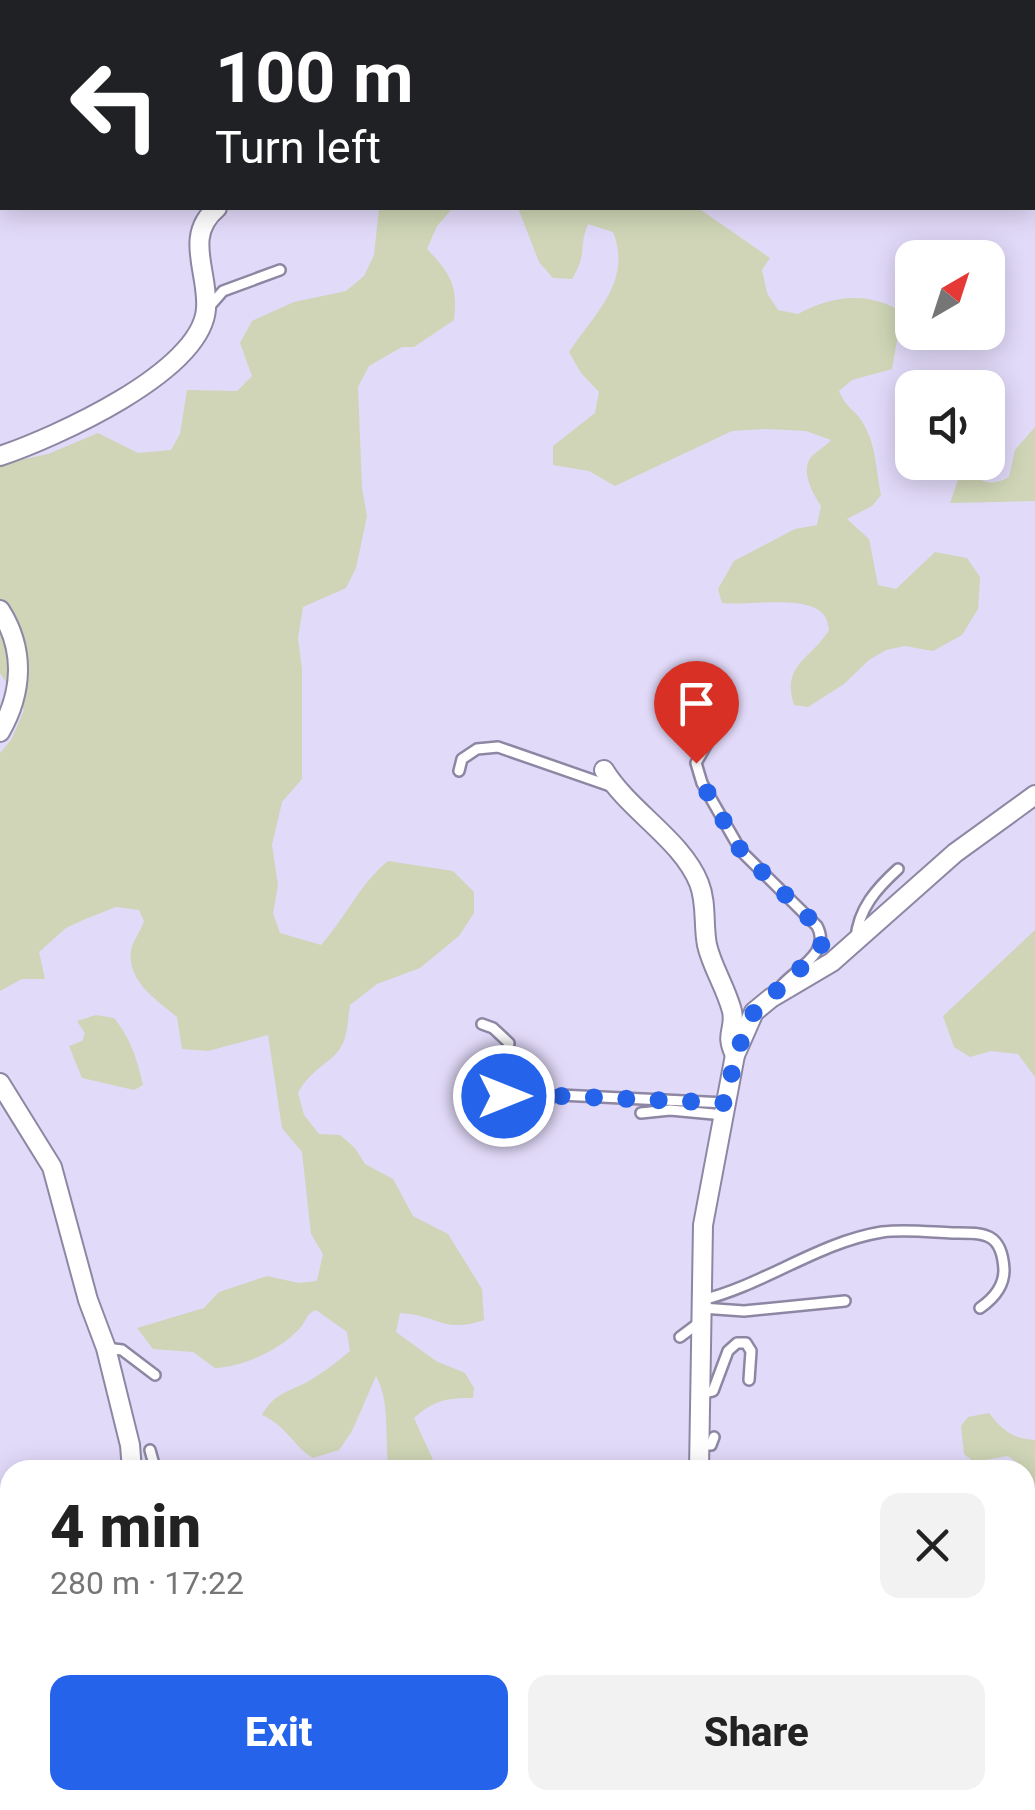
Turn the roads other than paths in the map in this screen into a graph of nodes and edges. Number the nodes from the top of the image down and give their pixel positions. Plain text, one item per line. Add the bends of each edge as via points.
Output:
1 (215, 210) edge
2 (280, 270) dead end
3 (206, 311) junction
4 (0, 456) edge
5 (0, 610) edge
6 (720, 721) dead end
7 (0, 732) edge
8 (604, 770) dead end
9 (459, 771) dead end
10 (615, 788) junction
11 (1035, 795) edge
12 (898, 868) dead end
13 (856, 942) junction
14 (770, 998) junction
15 (482, 1024) dead end
16 (735, 1056) junction
17 (0, 1083) edge
18 (725, 1109) junction
19 (641, 1114) dead end
20 (845, 1301) dead end
21 (980, 1308) dead end
22 (702, 1310) junction
23 (680, 1337) dead end
24 (106, 1348) junction
25 (155, 1375) dead end
26 (750, 1380) dead end
27 (701, 1394) junction
28 (150, 1450) dead end
29 (131, 1460) edge
30 (154, 1460) edge
31 (701, 1460) edge

1 - 3 street via 199,231
2 - 3 lane via 223,291
3 - 4 street via 182,354 148,383 46,441
5 - 7 street via 12,628 19,676
6 - 14 lane via 696,763 702,783 741,851 822,936 821,949
8 - 10 street
9 - 10 lane via 476,749 498,747
10 - 16 street via 694,870 707,946 731,1007 728,1042
11 - 13 street via 954,853
12 - 13 lane via 860,915
13 - 14 street
14 - 16 street via 754,1012
15 - 18 lane via 509,1044 501,1085 511,1107 560,1096
16 - 18 street
17 - 24 street via 52,1167
18 - 19 lane
18 - 22 street via 703,1225
20 - 22 lane
21 - 22 lane via 1002,1279 997,1242 977,1233 911,1231 855,1239
22 - 23 lane
22 - 27 street
24 - 25 lane via 122,1350
24 - 29 street
26 - 27 lane via 751,1351 737,1343 713,1391
27 - 31 street
28 - 30 lane

